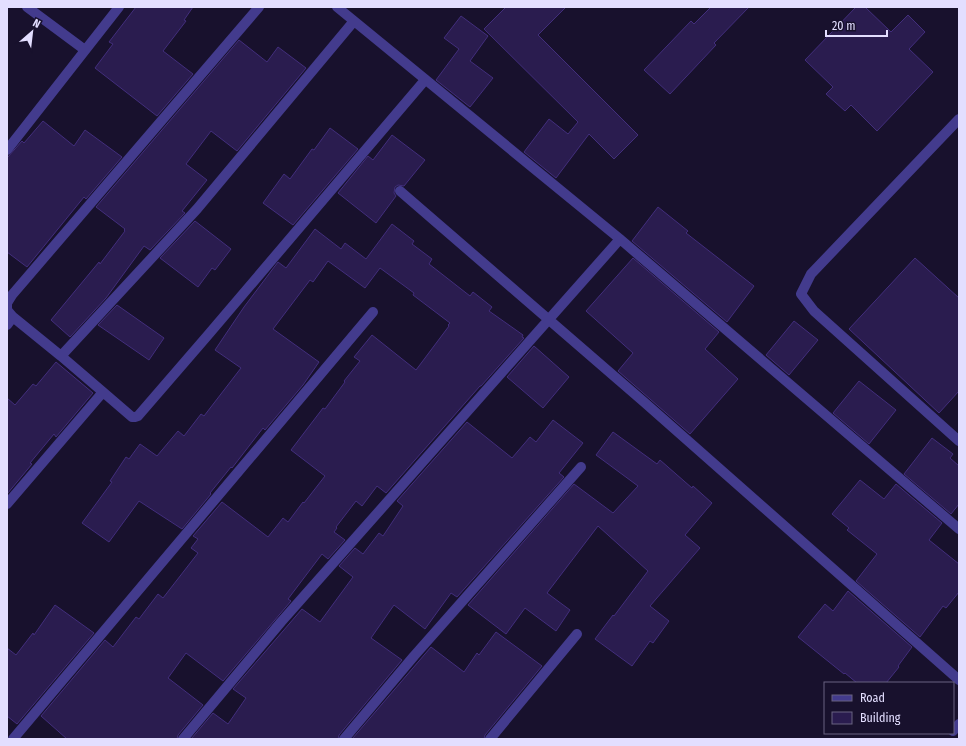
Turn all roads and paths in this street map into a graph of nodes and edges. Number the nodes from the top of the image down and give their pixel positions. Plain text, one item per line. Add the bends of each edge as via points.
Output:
1 (27, 7) edge
2 (119, 7) edge
3 (259, 7) edge
4 (338, 7) edge
5 (354, 21) junction
6 (85, 50) junction
7 (426, 80) junction
8 (959, 119) edge
9 (7, 150) edge
10 (400, 191) dead end
11 (620, 239) junction
12 (373, 312) dead end
13 (548, 319) junction
14 (10, 321) edge
15 (61, 356) junction
16 (103, 392) junction
17 (959, 441) edge
18 (581, 467) dead end
19 (7, 504) edge
20 (959, 530) edge
21 (577, 634) dead end
22 (959, 680) edge
23 (13, 739) edge
24 (183, 739) edge
25 (344, 739) edge
26 (490, 739) edge

1 - 6 street
2 - 6 street
3 - 14 street via 12,295 7,303
4 - 5 street
5 - 7 street
5 - 15 street via 197,209
6 - 9 street
7 - 11 street
7 - 16 street via 138,416 132,417
8 - 17 street via 811,274 801,294 814,311
10 - 13 street
11 - 13 street
11 - 20 street
12 - 23 street
13 - 22 street
13 - 24 street via 287,616
14 - 15 street
15 - 16 street
16 - 19 street
18 - 25 street
21 - 26 street

